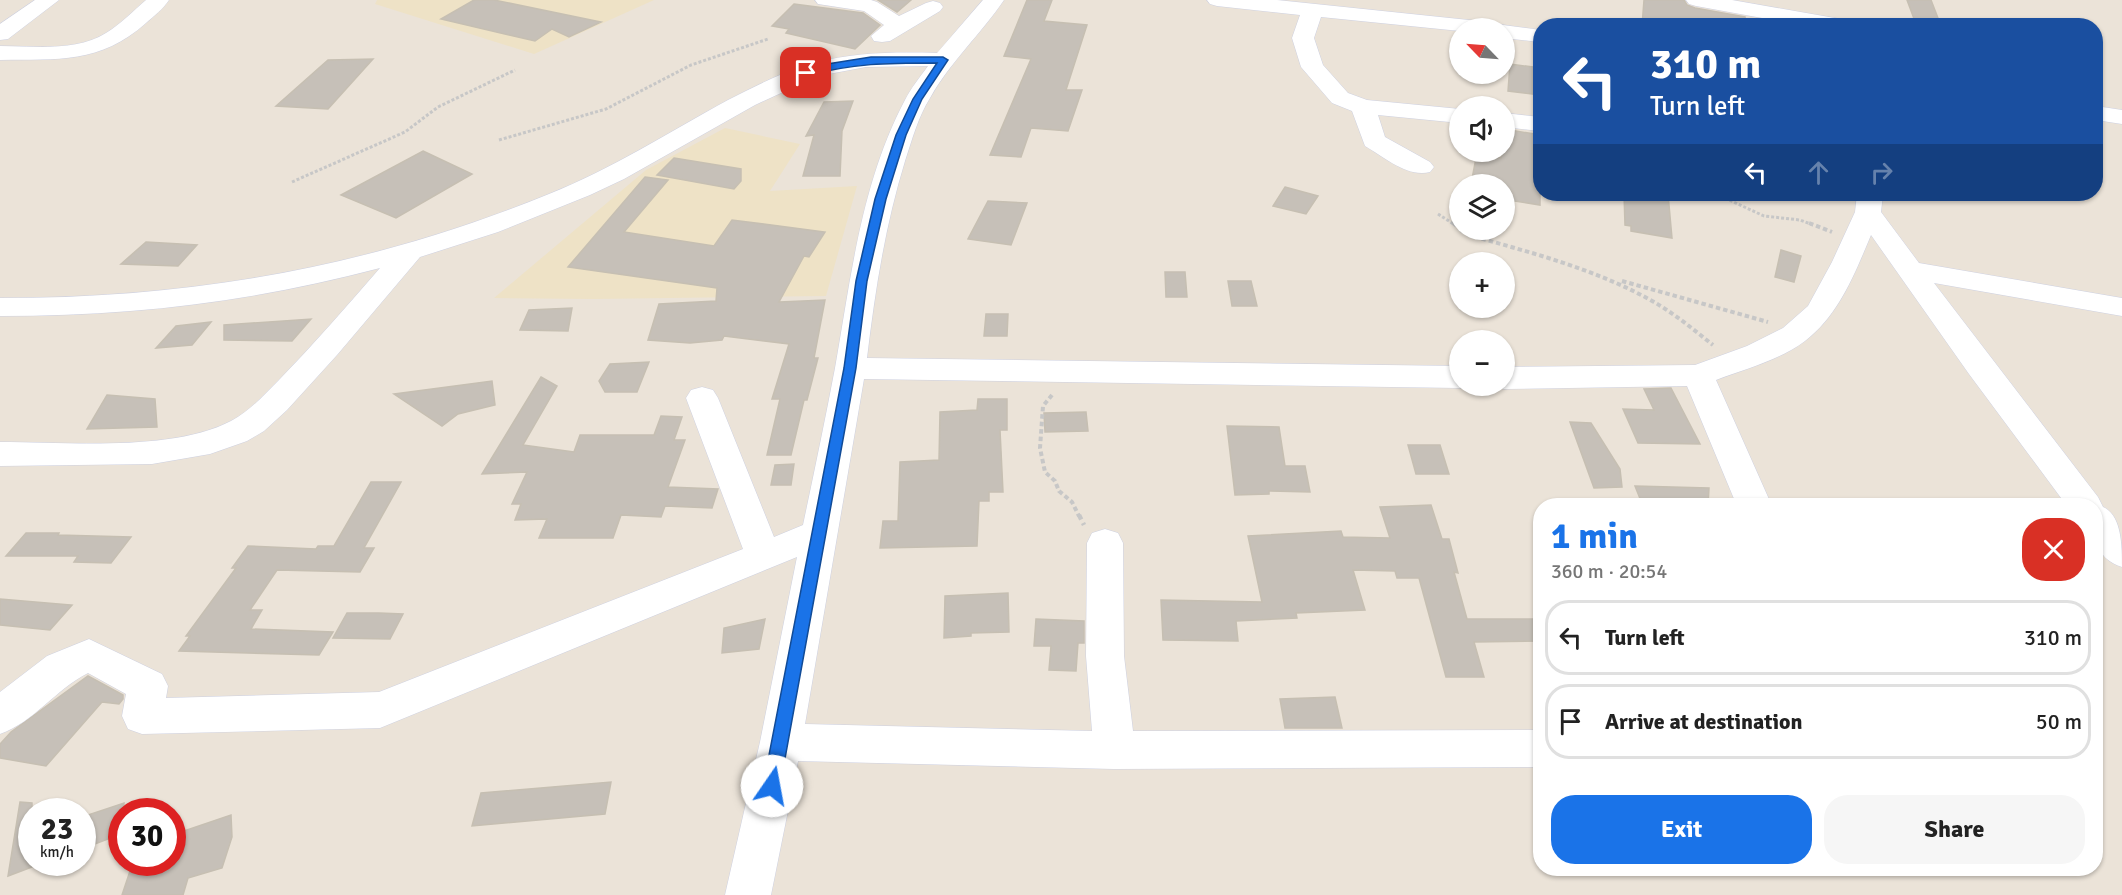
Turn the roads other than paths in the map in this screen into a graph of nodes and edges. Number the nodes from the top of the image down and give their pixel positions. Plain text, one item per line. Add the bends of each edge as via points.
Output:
1 (49, 0) edge
2 (159, 0) edge
3 (825, 0) edge
4 (994, 0) edge
5 (1217, 0) edge
6 (1696, 0) edge
7 (1849, 3) dead end
8 (933, 7) dead end
9 (1313, 9) junction
10 (1800, 18) edge
11 (1852, 18) edge
12 (1449, 24) edge
13 (1515, 33) edge
14 (0, 34) edge
15 (1533, 35) edge
16 (0, 53) edge
17 (943, 60) junction
18 (1363, 107) junction
19 (2103, 114) edge
20 (1449, 115) edge
21 (2122, 117) edge
22 (1515, 121) edge
23 (1533, 123) edge
24 (1421, 167) dead end
25 (1869, 203) edge
26 (412, 249) junction
27 (1911, 270) junction
28 (0, 306) edge
29 (2122, 307) edge
30 (850, 368) junction
31 (1698, 375) junction
32 (1449, 377) edge
33 (1515, 378) edge
34 (702, 398) dead end
35 (0, 454) edge
36 (1752, 498) edge
37 (2080, 498) edge
38 (2103, 527) edge
39 (820, 533) junction
40 (1105, 543) road end
41 (2122, 553) edge
42 (764, 556) junction
43 (0, 716) edge
44 (781, 742) junction
45 (1533, 749) edge
46 (1114, 750) junction
47 (748, 895) edge

1 - 14 street
2 - 16 street via 101,44 69,50
3 - 8 street via 870,6 890,31
4 - 17 street
5 - 9 street
6 - 10 street
7 - 11 street
9 - 12 street
9 - 18 street via 1303,38 1312,67 1340,98
13 - 15 street
17 - 26 street via 888,58 854,62 790,78 688,130 623,170 534,209
17 - 30 street via 901,135 880,199 862,281
18 - 20 street
18 - 24 street via 1374,141
19 - 21 street
22 - 23 street
25 - 27 street
25 - 31 street via 1820,312 1794,335
26 - 28 street via 296,279 148,303
26 - 35 street via 278,400 236,433 196,446 148,452
27 - 29 street
27 - 37 street
30 - 32 street
30 - 39 street
31 - 33 street
31 - 36 street
34 - 42 street
38 - 41 street
39 - 42 street
39 - 44 street
40 - 46 street via 1105,656
42 - 43 street via 380,710 142,716 147,686 89,655 61,668
44 - 46 street
44 - 47 street
45 - 46 street

